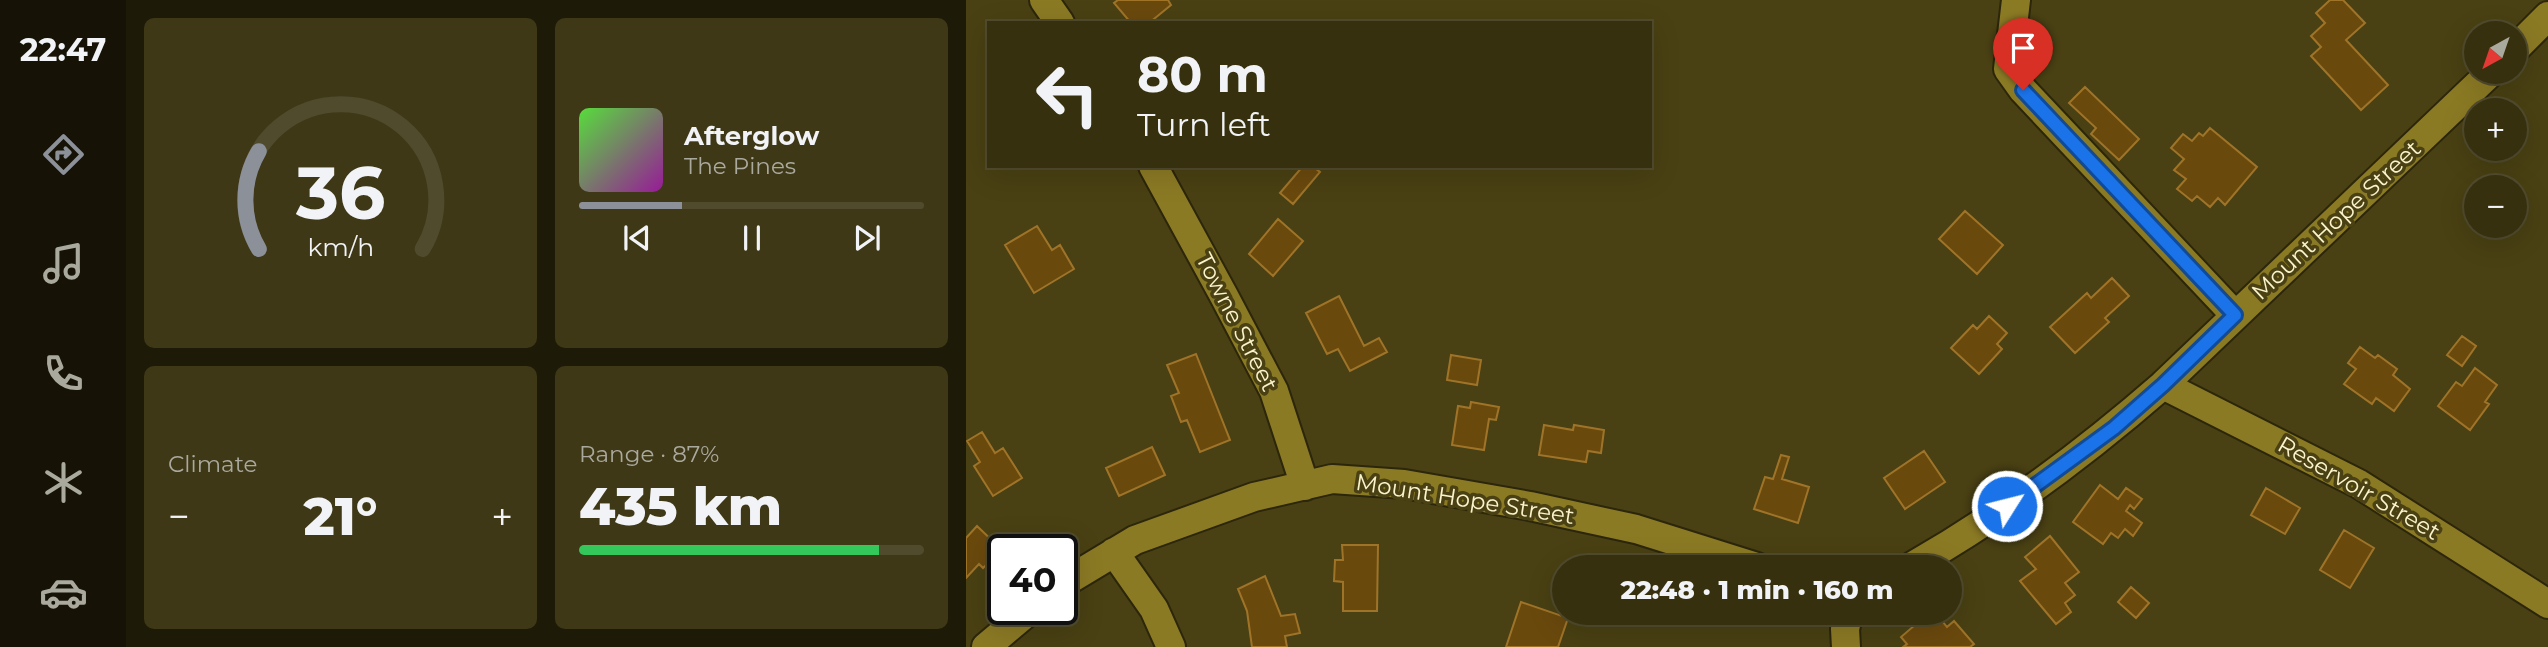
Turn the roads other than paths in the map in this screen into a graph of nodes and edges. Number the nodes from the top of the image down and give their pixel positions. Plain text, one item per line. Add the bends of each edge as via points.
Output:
1 (1044, 0) edge
2 (2016, 0) edge
3 (2548, 16) edge
4 (1059, 21) edge
5 (2527, 37) edge
6 (2478, 84) edge
7 (1154, 168) edge
8 (2235, 315) junction
9 (2163, 385) junction
10 (1305, 486) junction
11 (1114, 552) junction
12 (1718, 555) edge
13 (1931, 555) edge
14 (1078, 574) edge
15 (2548, 604) edge
16 (1012, 625) edge
17 (1846, 625) edge
18 (986, 647) edge
19 (1171, 647) edge
20 (1846, 647) edge

1 - 4 street
2 - 8 street via 2008,69
3 - 5 street
6 - 8 street, Mount Hope Street
7 - 10 street, Towne Street via 1274,391
8 - 9 street, Mount Hope Street
9 - 13 street, Mount Hope Street via 2114,428
9 - 15 street, Reservoir Street via 2359,484
10 - 11 street, Mount Hope Street via 1242,502 1135,540
10 - 12 street, Mount Hope Street via 1332,479 1404,484 1530,506
11 - 14 street, Mount Hope Street
11 - 19 street via 1154,609
16 - 18 street
17 - 20 street

